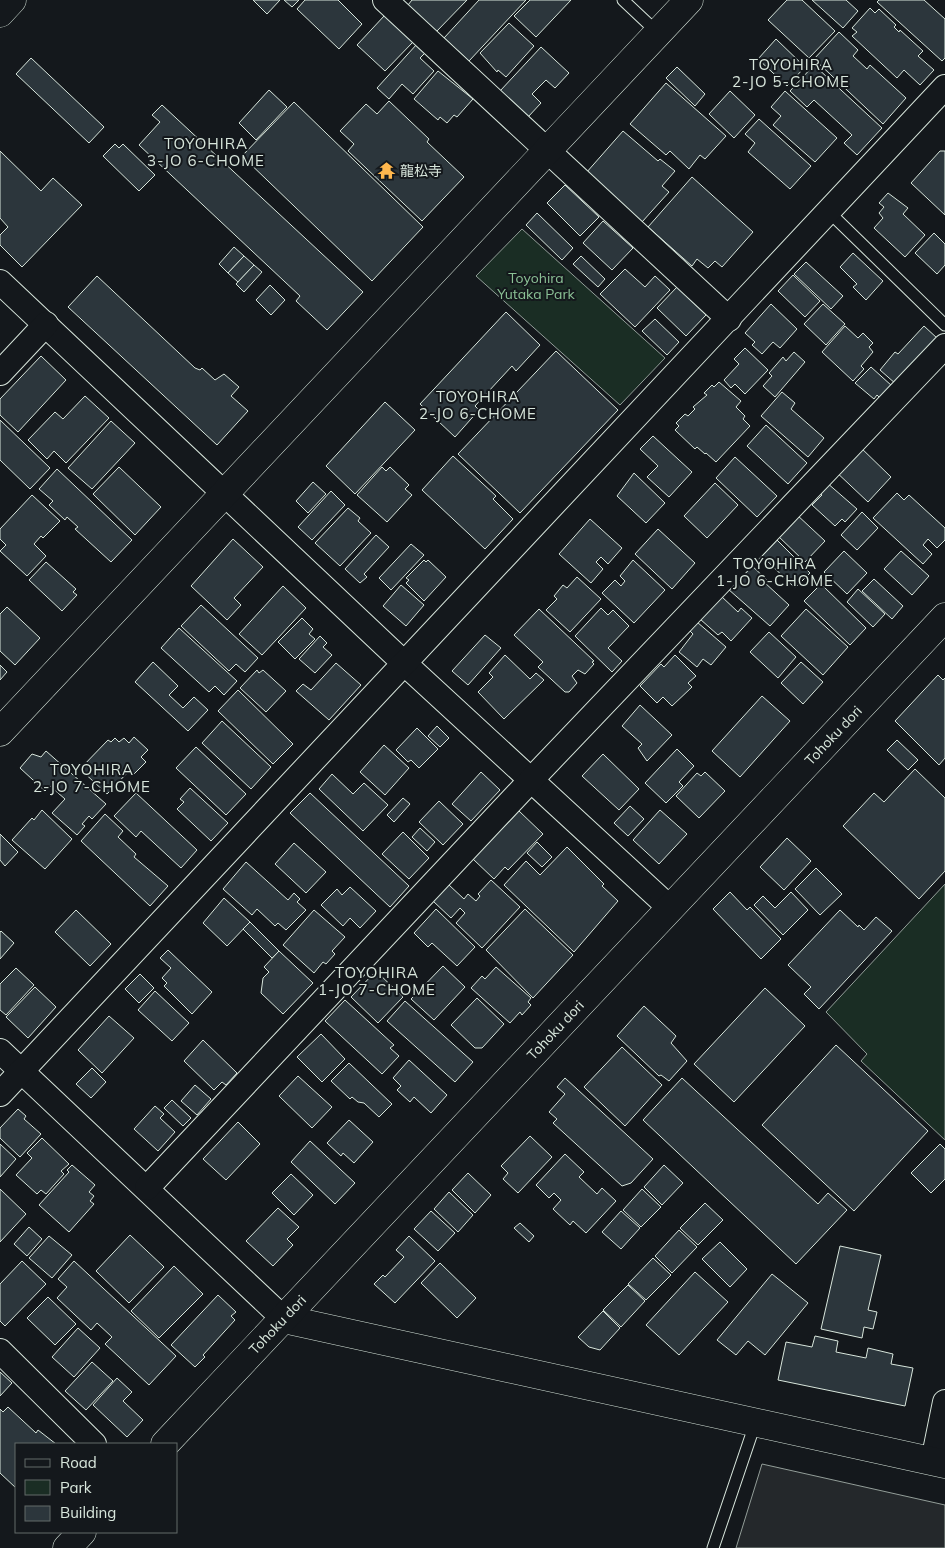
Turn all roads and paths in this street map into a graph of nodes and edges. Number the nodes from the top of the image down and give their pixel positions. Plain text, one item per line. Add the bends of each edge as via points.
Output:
1 (12, 0) edge
2 (386, 0) edge
3 (623, 0) edge
4 (689, 0) edge
5 (0, 13) edge
6 (658, 33) junction
7 (945, 88) edge
8 (547, 152) junction
9 (828, 211) junction
10 (0, 282) edge
11 (729, 319) junction
12 (46, 324) junction
13 (945, 325) edge
14 (945, 346) edge
15 (0, 373) edge
16 (225, 494) junction
17 (942, 625) edge
18 (404, 663) junction
19 (0, 732) edge
20 (531, 780) junction
21 (670, 908) junction
22 (0, 1051) edge
23 (21, 1072) junction
24 (0, 1094) edge
25 (147, 1188) junction
26 (284, 1319) junction
27 (0, 1350) edge
28 (945, 1402) edge
29 (755, 1424) junction
30 (93, 1443) edge
31 (166, 1443) edge
32 (939, 1463) edge
33 (81, 1533) edge
34 (67, 1548) edge
35 (713, 1548) edge

1 - 5 main road
2 - 8 street
3 - 6 lane
4 - 6 main road
6 - 8 main road
7 - 9 street
8 - 11 street
8 - 16 main road
9 - 11 street
9 - 13 lane
10 - 12 street
11 - 18 street
12 - 15 street
12 - 16 street
14 - 20 street
16 - 18 street
16 - 19 main road
17 - 21 main road, Tohoku dori
18 - 20 street
18 - 23 street
20 - 21 street
20 - 25 street
21 - 26 main road, Tohoku dori
22 - 23 street
23 - 24 street
23 - 25 street
25 - 26 street
26 - 29 main road
26 - 31 main road, Tohoku dori
27 - 30 street
28 - 32 street
29 - 32 main road
29 - 35 lane
33 - 34 main road

